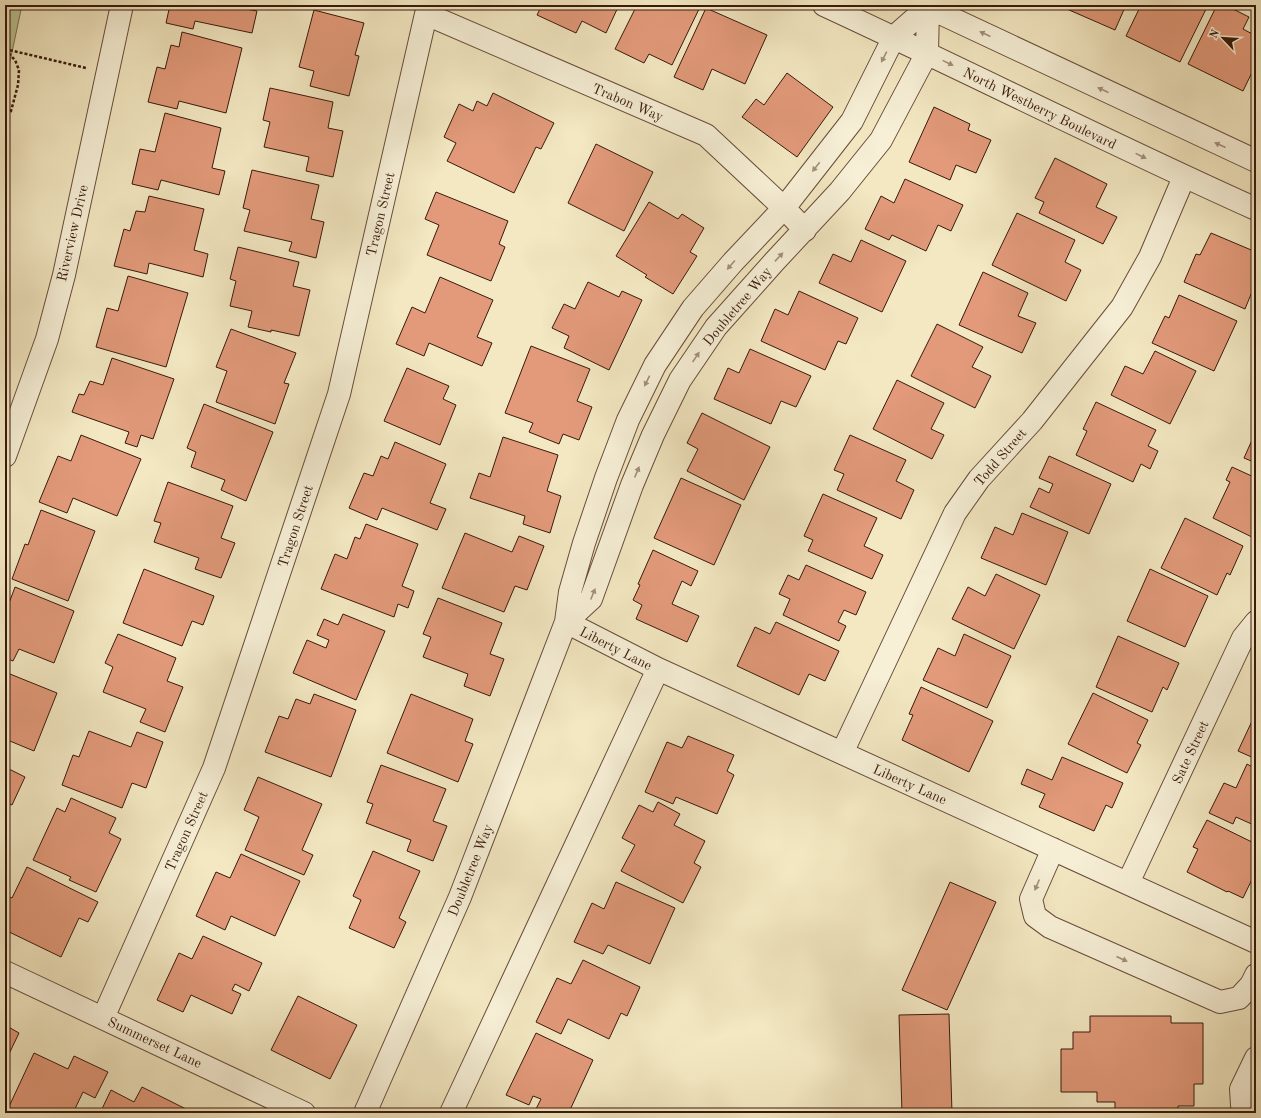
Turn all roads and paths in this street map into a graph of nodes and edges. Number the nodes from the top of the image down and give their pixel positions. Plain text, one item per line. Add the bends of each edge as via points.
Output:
1 (122, 5) edge
2 (824, 5) edge
3 (926, 6) edge
4 (426, 14) joint
5 (894, 37) junction
6 (5, 50) edge
7 (927, 53) junction
8 (108, 74) junction
9 (5, 119) edge
10 (1256, 161) edge
11 (1184, 177) junction
12 (784, 208) junction
13 (1256, 209) edge
14 (805, 230) junction
15 (5, 456) edge
16 (566, 622) junction
17 (1256, 622) edge
18 (658, 669) junction
19 (842, 753) junction
20 (1053, 849) junction
21 (1128, 883) junction
22 (1256, 942) edge
23 (5, 972) edge
24 (1256, 975) edge
25 (103, 1018) junction
26 (1256, 1058) edge
27 (304, 1113) edge
28 (365, 1113) edge
29 (451, 1113) edge
30 (1254, 1113) edge

1 - 8 street, Riverview Drive
2 - 5 street, North Westberry Boulevard
3 - 5 street, Doubletree Way
3 - 7 street, Doubletree Way
10 -> 3 street
4 - 12 street, Trabon Way via 706,135
4 - 25 street, Tragon Street via 339,394 214,768
5 - 7 street, North Westberry Boulevard
5 -> 12 street, Doubletree Way via 852,121
6 - 8 path
6 - 9 path via 15,60 19,70 11,111
7 -> 11 street, North Westberry Boulevard
7 - 14 street, Doubletree Way via 881,140
8 - 15 street, Riverview Drive via 64,275 47,339
11 - 13 street, North Westberry Boulevard
11 - 19 street, Todd Street via 1150,257 1122,307 1032,420 979,479 955,513
12 - 14 street, Trabon Way
12 -> 16 street, Doubletree Way via 693,308 655,364 628,420 606,478 570,592
16 -> 14 street, Doubletree Way via 591,600 632,485 680,380 716,327
16 - 18 street, Liberty Lane
16 - 28 street, Doubletree Way via 460,897
17 - 21 street, Sate Street via 1243,638
18 - 19 street, Liberty Lane
18 - 29 street
19 - 20 street, Liberty Lane
20 - 21 street, Liberty Lane
20 -> 24 street via 1031,899 1035,916 1050,927 1220,1002 1239,998
21 - 22 street, Liberty Lane
23 - 25 street, Summerset Lane
25 - 27 street, Summerset Lane
26 - 30 street via 1241,1089 1242,1105

